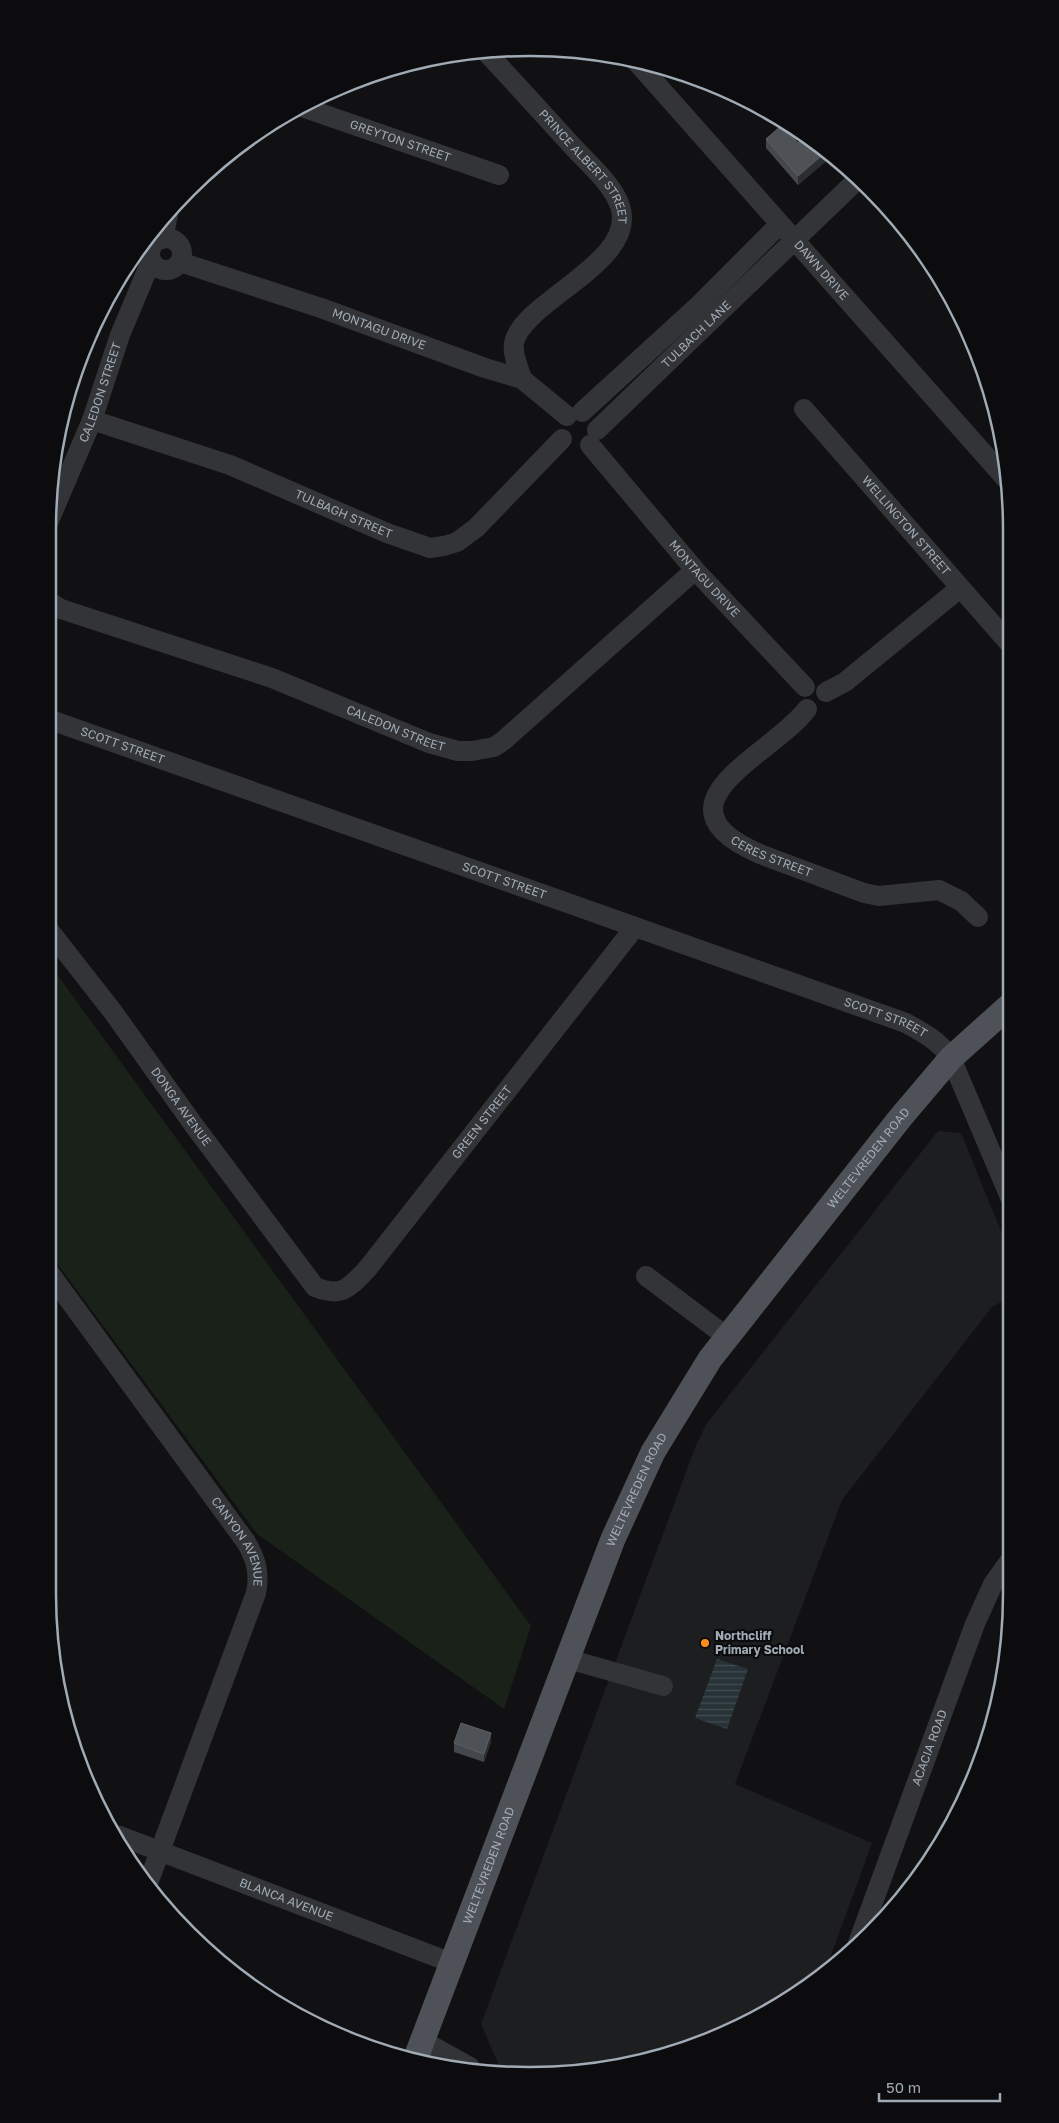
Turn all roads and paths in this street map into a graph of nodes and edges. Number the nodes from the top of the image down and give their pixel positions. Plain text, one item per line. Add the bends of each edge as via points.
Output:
1 (491, 58) edge
2 (644, 70) edge
3 (310, 111) edge
4 (499, 175) dead end
5 (852, 184) edge
6 (780, 224) junction
7 (165, 227) edge
8 (163, 239) junction
9 (795, 240) junction
10 (151, 261) junction
11 (180, 262) junction
12 (724, 294) junction
13 (522, 379) junction
14 (804, 409) dead end
15 (574, 414) junction
16 (92, 420) junction
17 (593, 437) junction
18 (562, 439) junction
19 (999, 471) edge
20 (57, 502) edge
21 (696, 570) junction
22 (960, 588) junction
23 (56, 606) edge
24 (1003, 636) edge
25 (804, 687) junction
26 (826, 692) junction
27 (807, 709) junction
28 (56, 722) edge
29 (978, 917) dead end
30 (635, 927) junction
31 (56, 939) edge
32 (1003, 1011) edge
33 (951, 1058) junction
34 (1003, 1181) edge
35 (646, 1276) dead end
36 (56, 1282) edge
37 (315, 1287) joint
38 (727, 1338) junction
39 (1003, 1570) edge
40 (568, 1660) junction
41 (663, 1686) dead end
42 (125, 1838) edge
43 (160, 1852) junction
44 (150, 1877) edge
45 (863, 1929) edge
46 (452, 1963) junction
47 (419, 2050) edge
48 (449, 2060) edge

1 - 13 street, PRINCE ALBERT STREET via 602,178 622,211 618,233 599,261 522,325 514,345
2 - 6 street, DAWN DRIVE
3 - 4 street, GREYTON STREET
5 - 9 street, TULBACH LANE
6 - 9 street, DAWN DRIVE
6 - 12 street, TULBACH LANE
7 - 8 street
8 - 10 street via 153,244
8 - 11 street via 169,238 179,245 182,250
9 - 12 street, TULBACH LANE
9 - 19 street, DAWN DRIVE
10 - 11 street via 165,270 176,267
10 - 16 street, CALEDON STREET via 120,335
11 - 13 street, MONTAGU DRIVE
12 - 15 street, TULBACH LANE
12 - 17 street, TULBACH LANE
13 - 15 street, MONTAGU DRIVE
14 - 22 street, WELLINGTON STREET
15 - 17 street via 594,422
15 - 18 street via 562,422
16 - 18 street, TULBAGH STREET via 230,465 387,533 430,548 457,542 476,528
16 - 20 street, CALEDON STREET
17 - 18 street via 574,448
17 - 21 street, MONTAGU DRIVE
21 - 23 street, CALEDON STREET via 503,741 494,747 472,751 458,751 429,743 272,678
21 - 25 street, MONTAGU DRIVE
22 - 24 street, WELLINGTON STREET
22 - 26 street via 845,682
25 - 26 street via 814,683
25 - 27 street via 800,698
26 - 27 street via 826,702 822,707
27 - 29 street, CERES STREET via 792,726 720,788 713,807 716,822 723,832 760,854 864,893 892,896 938,890 961,901
28 - 30 street, SCOTT STREET
30 - 33 street, SCOTT STREET via 906,1023 930,1036
30 - 37 street, GREEN STREET via 368,1268 351,1286 340,1291 330,1293
31 - 37 street, DONGA AVENUE
32 - 33 main road, WELTEVREDEN ROAD
33 - 34 street, SCOTT STREET
33 - 38 main road, WELTEVREDEN ROAD
35 - 38 street
36 - 43 street, CANYON AVENUE via 246,1542 256,1561 256,1593
38 - 40 main road, WELTEVREDEN ROAD via 676,1411 633,1491
39 - 45 street, ACACIA ROAD via 975,1624
40 - 41 street
40 - 46 main road, WELTEVREDEN ROAD
42 - 43 street, BLANCA AVENUE
43 - 44 street, CANYON AVENUE
43 - 46 street, BLANCA AVENUE
46 - 47 main road, WELTEVREDEN ROAD
47 - 48 street

